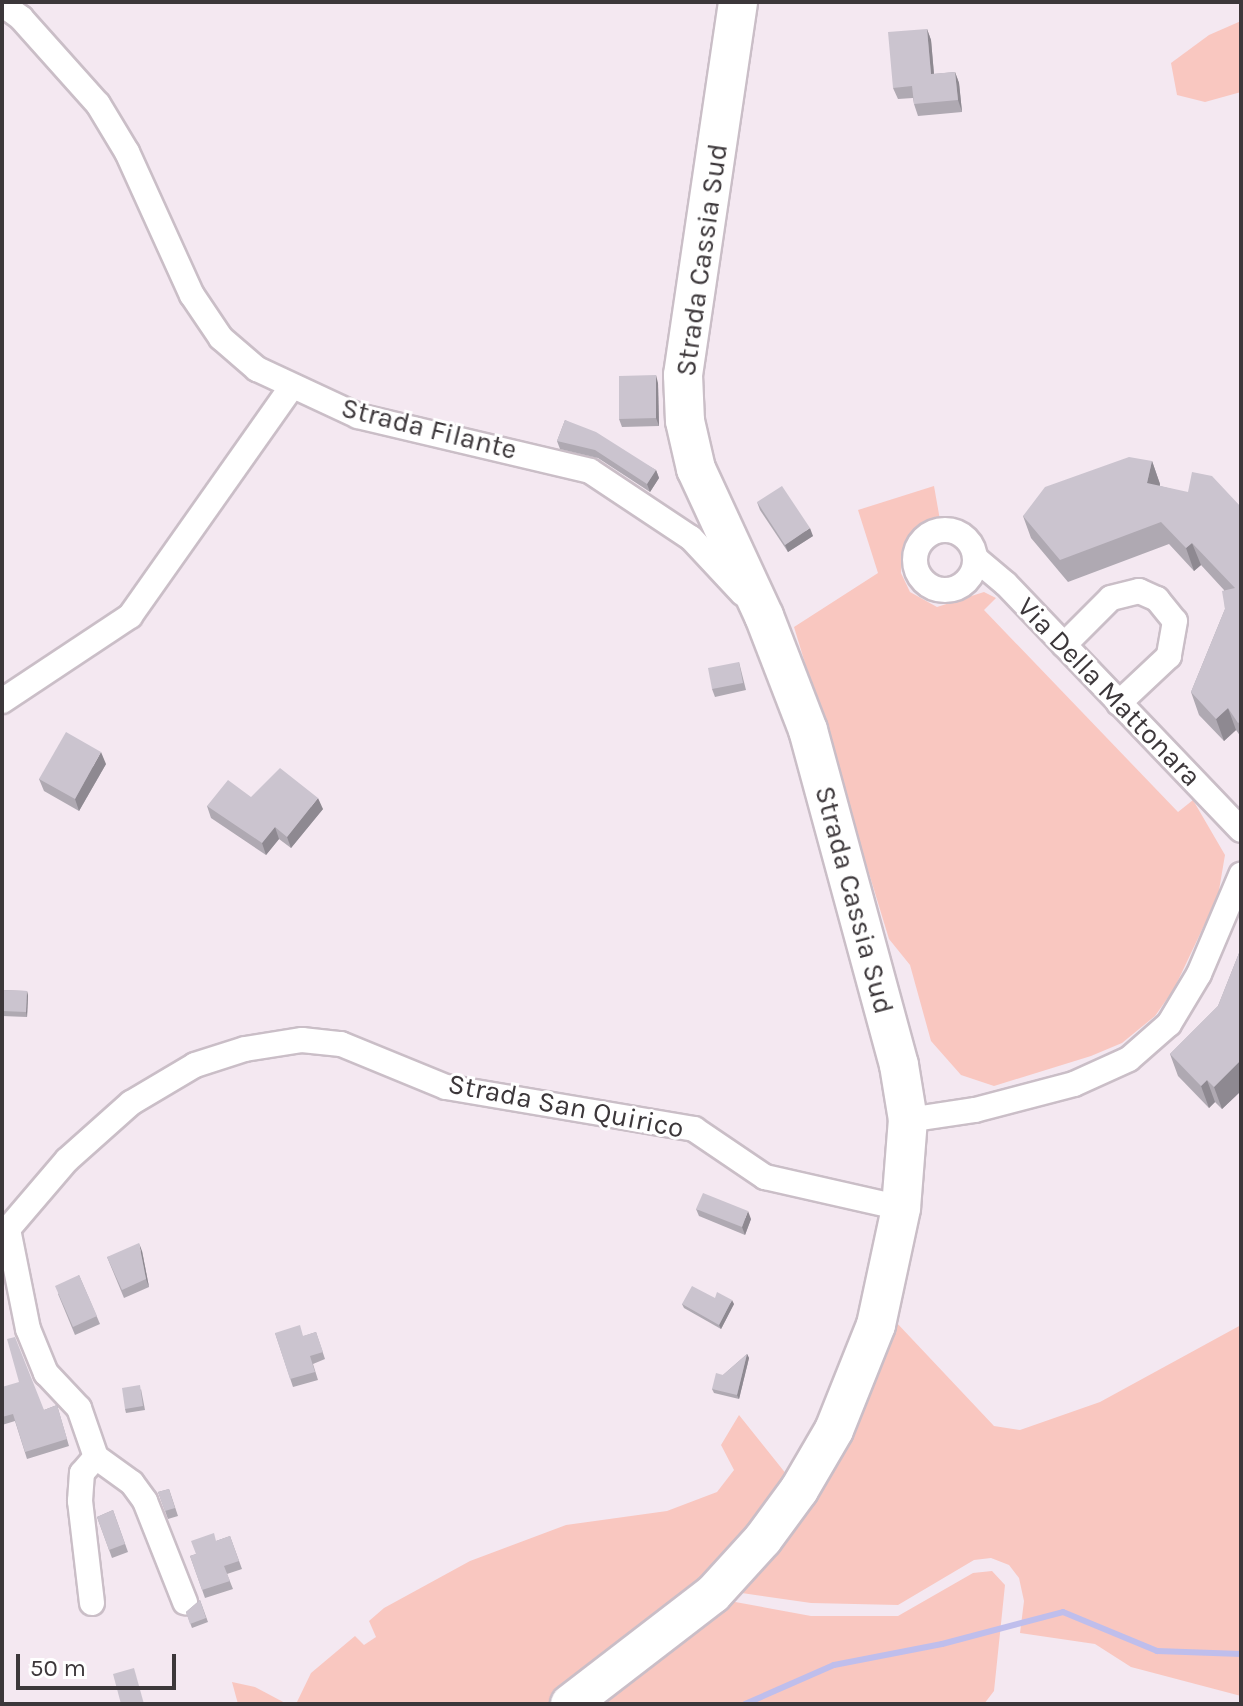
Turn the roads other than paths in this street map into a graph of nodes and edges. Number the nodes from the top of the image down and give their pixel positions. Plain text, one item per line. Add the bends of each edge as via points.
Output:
1 (738, 2) edge
2 (2, 4) edge
3 (290, 389) junction
4 (975, 558) dead end
5 (764, 616) junction
6 (1064, 645) junction
7 (2, 701) edge
8 (1119, 703) junction
9 (1241, 830) edge
10 (1241, 875) edge
11 (908, 1120) junction
12 (901, 1208) junction
13 (5, 1232) edge
14 (96, 1457) junction
15 (185, 1602) dead end
16 (92, 1603) dead end
17 (570, 1704) edge

1 - 5 main road, Strada Cassia Sud via 683,375 696,469
2 - 3 street, Strada Filante via 21,18 98,104 127,152 192,295 221,338
3 - 5 street, Strada Filante via 394,426 590,471 691,538
3 - 7 street via 130,616
4 - 6 street, Via Della Mattonara
5 - 11 main road, Strada Cassia Sud via 808,730 899,1065
6 - 8 street, Via Della Mattonara
6 - 8 street via 1111,598 1139,591 1157,599 1175,621 1169,656
8 - 9 street, Via Della Mattonara
10 - 11 street via 1199,974 1169,1024 1129,1059 1074,1084 975,1110
11 - 12 main road, Strada Cassia Sud
12 - 13 street, Strada San Quirico via 765,1177 694,1129 446,1087 341,1044 302,1040 245,1049 195,1065 131,1103 67,1160
12 - 17 main road, Strada Cassia Sud via 876,1325 834,1430 799,1490 713,1594
13 - 14 street via 28,1329 46,1373 79,1408
14 - 15 street via 132,1483 145,1501
14 - 16 street via 82,1473 80,1501

